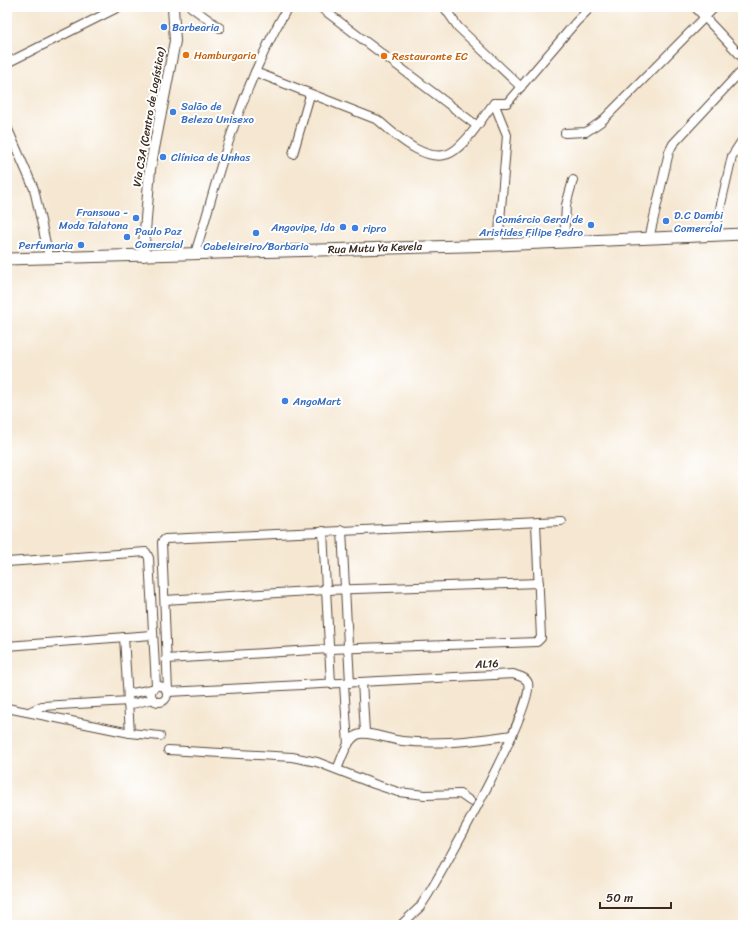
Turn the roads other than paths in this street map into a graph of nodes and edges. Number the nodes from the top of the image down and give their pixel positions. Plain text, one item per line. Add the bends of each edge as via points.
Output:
1 (119, 7) edge
2 (173, 7) edge
3 (191, 7) edge
4 (288, 7) edge
5 (320, 7) edge
6 (444, 7) edge
7 (591, 7) edge
8 (695, 7) edge
9 (715, 7) edge
10 (706, 18) junction
11 (220, 28) dead end
12 (743, 58) edge
13 (7, 63) edge
14 (743, 69) edge
15 (255, 72) junction
16 (521, 87) junction
17 (310, 95) junction
18 (494, 103) junction
19 (476, 125) junction
20 (7, 127) edge
21 (565, 133) dead end
22 (743, 139) edge
23 (293, 154) dead end
24 (573, 180) dead end
25 (743, 234) edge
26 (714, 235) junction
27 (649, 239) junction
28 (564, 242) junction
29 (498, 245) junction
30 (195, 253) junction
31 (143, 256) junction
32 (49, 257) junction
33 (7, 259) edge
34 (561, 521) dead end
35 (536, 523) junction
36 (342, 530) junction
37 (323, 531) junction
38 (7, 562) edge
39 (539, 583) junction
40 (326, 590) junction
41 (344, 590) junction
42 (165, 600) junction
43 (152, 635) junction
44 (124, 637) junction
45 (7, 646) edge
46 (329, 649) junction
47 (348, 649) junction
48 (166, 659) junction
49 (362, 682) junction
50 (347, 683) junction
51 (331, 684) junction
52 (154, 688) junction
53 (168, 692) junction
54 (153, 699) junction
55 (128, 700) junction
56 (7, 708) edge
57 (31, 711) junction
58 (365, 732) junction
59 (130, 733) junction
60 (160, 736) dead end
61 (512, 736) junction
62 (348, 745) junction
63 (168, 750) dead end
64 (337, 769) junction
65 (470, 801) dead end
66 (401, 925) edge

1 - 13 street
2 - 31 street, Via C3A (Centro de Logística) via 175,41 150,169
3 - 11 street
4 - 15 street
5 - 19 street
6 - 16 street via 458,27
7 - 16 street
8 - 10 street
9 - 10 street
10 - 12 street
10 - 21 street via 602,121 586,132
14 - 27 street via 673,144
15 - 17 street
15 - 30 street via 224,154
16 - 18 street via 508,104
17 - 19 street via 378,120 392,135 427,154 450,153 466,140
17 - 23 street
18 - 19 street
18 - 29 street via 507,135
20 - 32 street via 34,189
22 - 26 street via 732,156
24 - 28 street via 566,205
25 - 26 main road, Rua Mutu Ya Kevela
26 - 27 main road, Rua Mutu Ya Kevela
27 - 28 main road, Rua Mutu Ya Kevela
28 - 29 main road, Rua Mutu Ya Kevela
29 - 30 main road, Rua Mutu Ya Kevela
30 - 31 main road, Rua Mutu Ya Kevela
31 - 32 main road, Rua Mutu Ya Kevela
32 - 33 main road, Rua Mutu Ya Kevela
34 - 35 street
35 - 36 street
35 - 39 street
36 - 37 street
36 - 41 street
37 - 40 street
37 - 42 street via 166,539 162,542
38 - 43 street via 146,552 149,558
39 - 41 street
39 - 47 street via 541,638 537,642
40 - 41 street
40 - 42 street
40 - 46 street
41 - 47 street
42 - 48 street
43 - 44 street
43 - 52 street
44 - 45 street
44 - 55 street
46 - 47 street
46 - 48 street
46 - 51 street
47 - 50 street
48 - 53 street
49 - 50 street, AL16
49 - 58 street
49 - 61 street, AL16 via 513,674 519,676 528,683 528,690
50 - 51 street, AL16
50 - 62 street
51 - 53 street, AL16
52 - 53 street via 164,686
52 - 54 street via 151,694
52 - 55 street
53 - 54 street via 163,702
54 - 55 street
55 - 57 street via 42,706
55 - 59 street
56 - 57 street
57 - 59 street via 45,717
58 - 61 street via 392,740 419,743 466,742
58 - 62 street via 354,737
59 - 60 street
61 - 66 street, AL16 via 439,876 420,906
62 - 64 street
63 - 64 street via 292,757
64 - 65 street via 398,792 425,795 460,794

